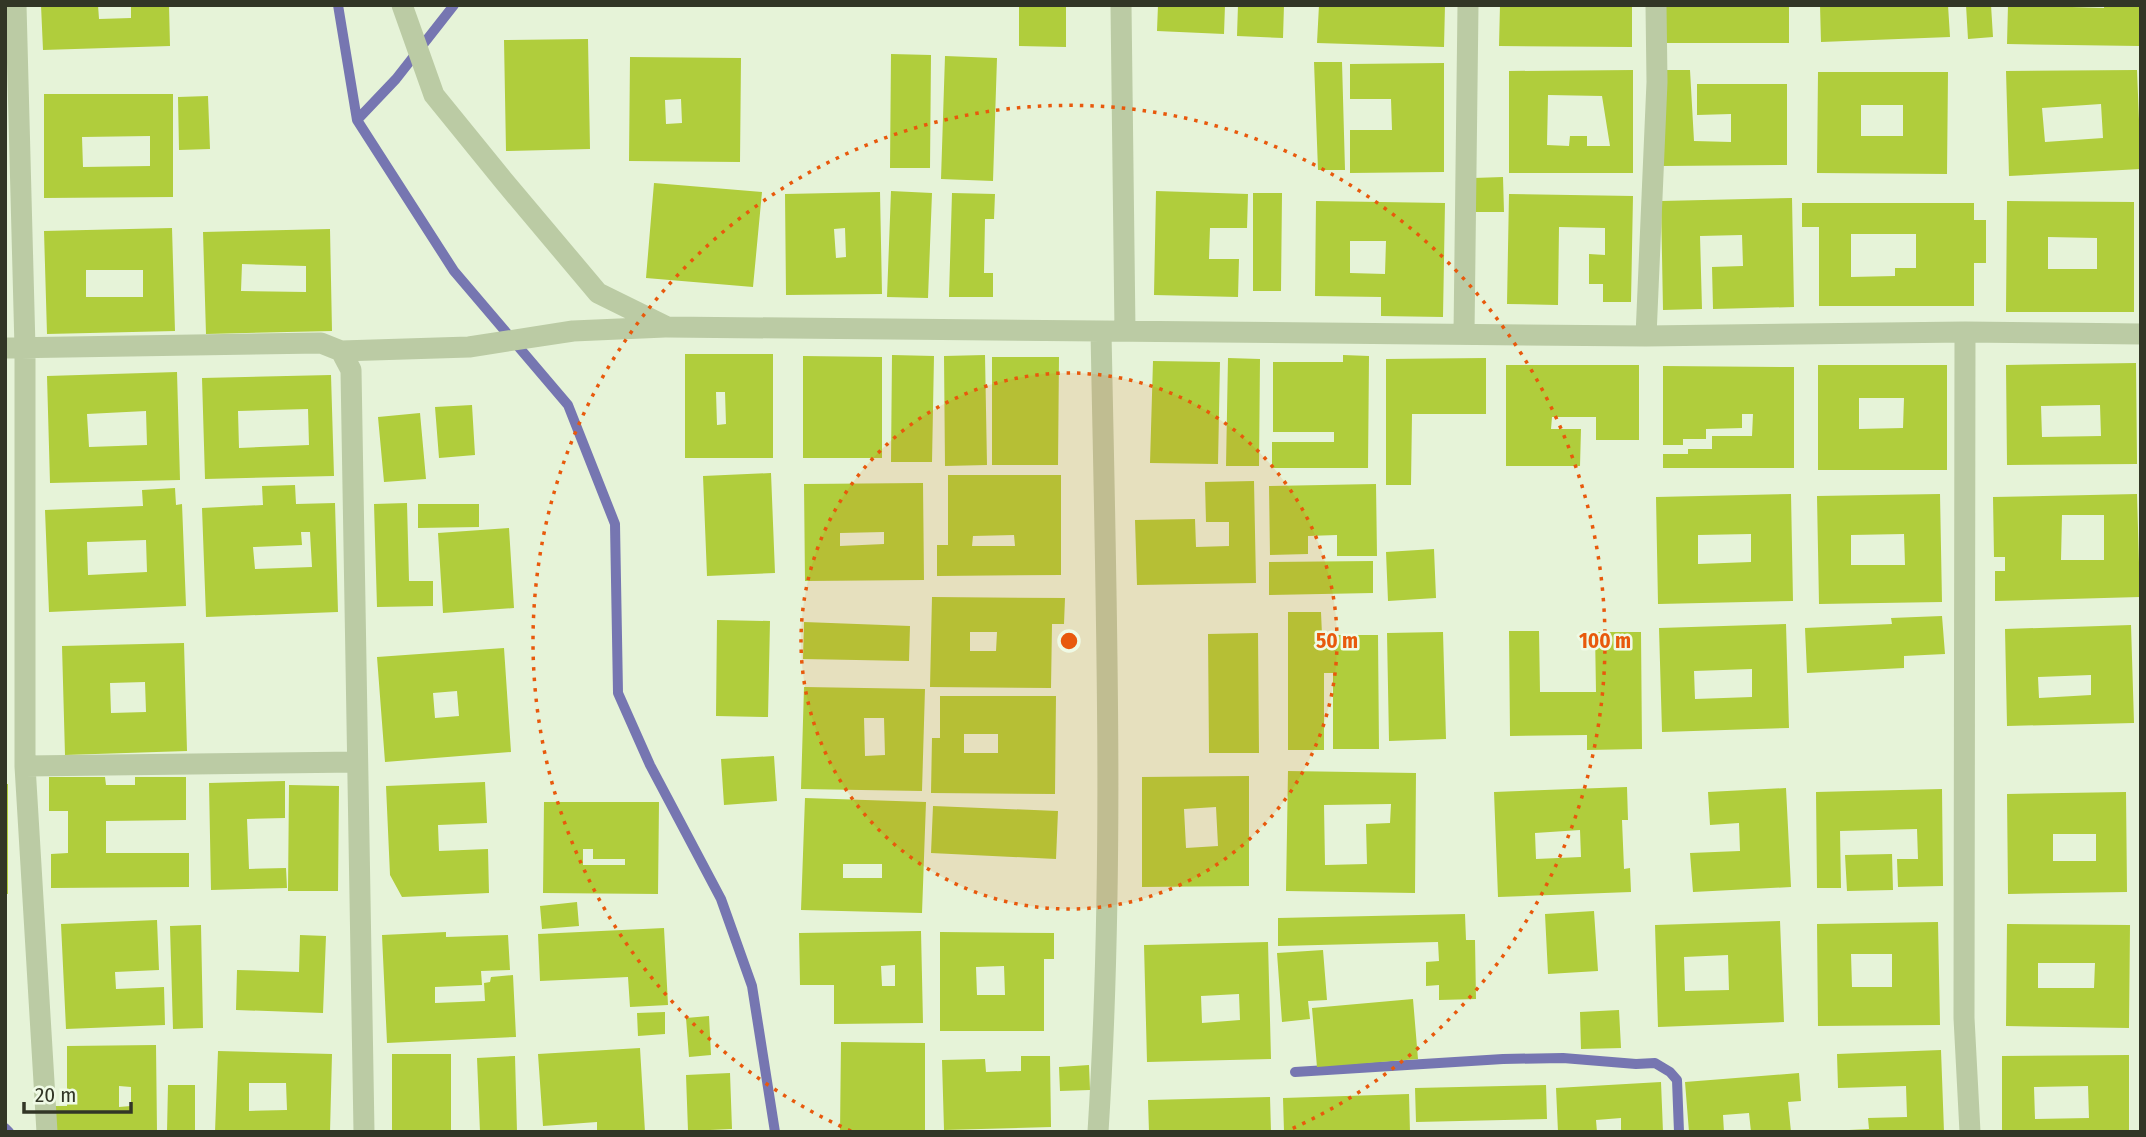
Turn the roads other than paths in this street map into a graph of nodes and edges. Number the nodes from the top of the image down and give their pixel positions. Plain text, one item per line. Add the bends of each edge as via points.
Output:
1 (16, 5) edge
2 (402, 5) edge
3 (1121, 5) edge
4 (1468, 5) edge
5 (1656, 5) edge
6 (11, 71) edge
7 (667, 327) junction
8 (1101, 331) junction
9 (1125, 331) junction
10 (1965, 332) junction
11 (1464, 334) junction
12 (2141, 334) edge
13 (1646, 336) junction
14 (15, 348) edge
15 (341, 351) junction
16 (15, 619) edge
17 (357, 762) junction
18 (25, 766) junction
19 (47, 1132) edge
20 (364, 1132) edge
21 (1098, 1132) edge
22 (1970, 1132) edge

1 - 6 street
2 - 7 street via 434,94 503,180 598,293
3 - 9 street
4 - 11 street
5 - 13 street
6 - 14 street
7 - 8 street
7 - 15 street via 573,331 469,347
8 - 9 street
8 - 21 street via 1108,694 1106,1013
9 - 11 street
10 - 12 street
10 - 13 street
10 - 22 street via 1964,1018
11 - 13 street
14 - 15 street via 321,343
14 - 16 street
15 - 17 street via 351,370
16 - 18 street
17 - 18 street
17 - 20 street
18 - 19 street

